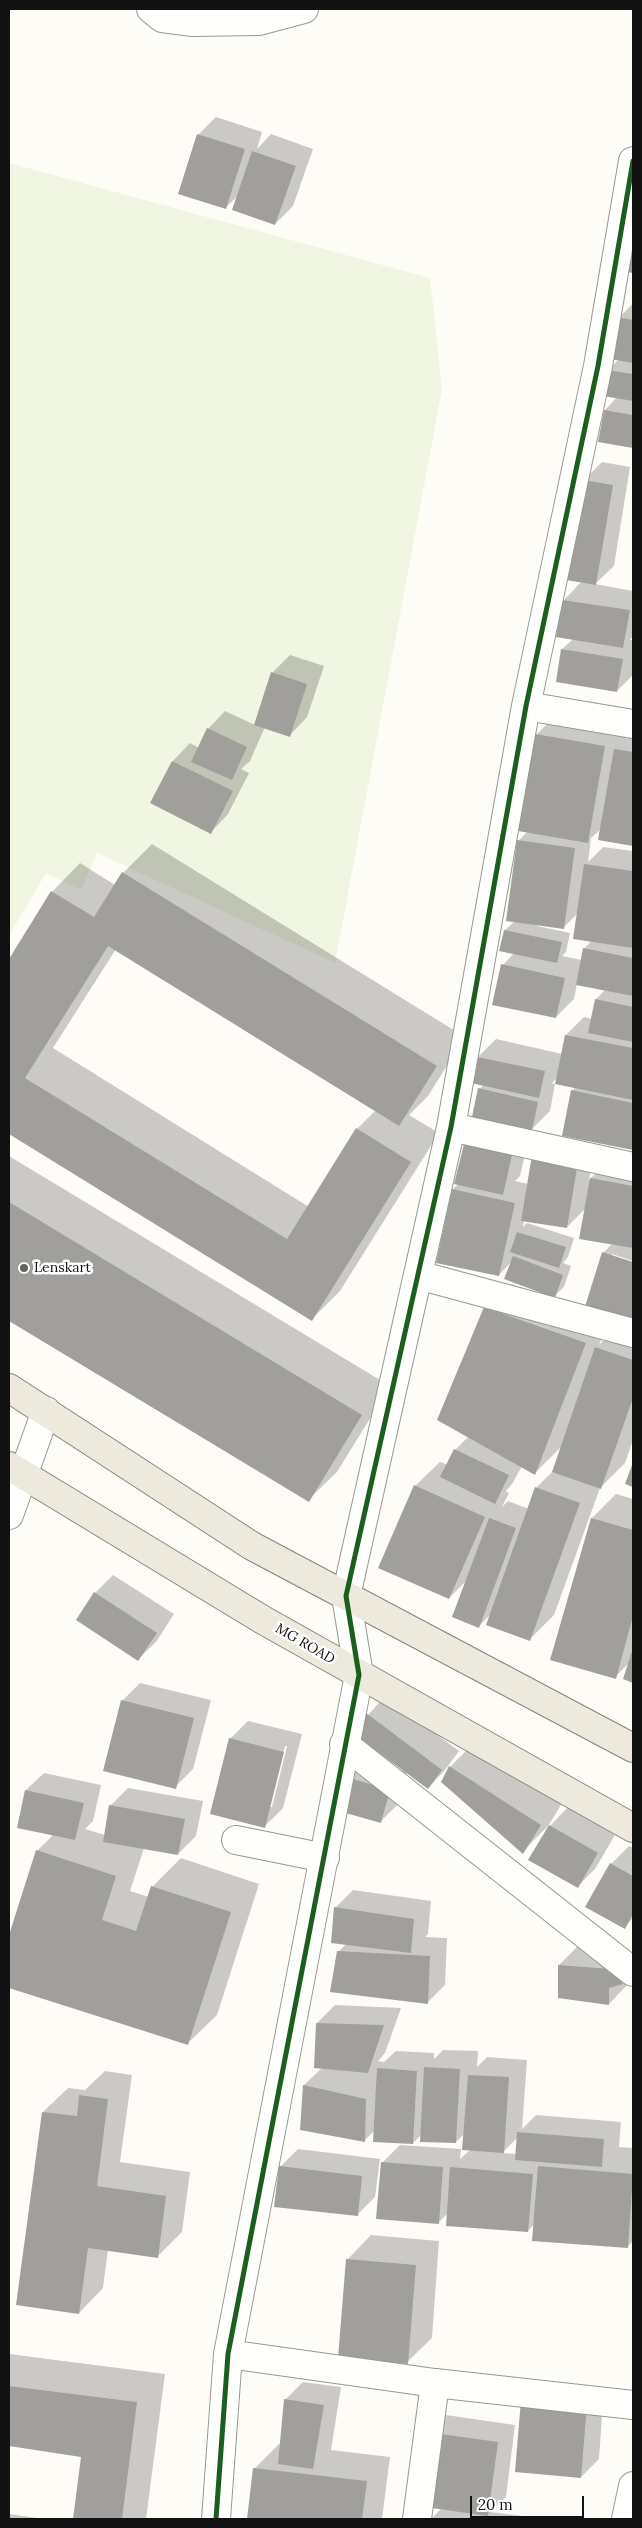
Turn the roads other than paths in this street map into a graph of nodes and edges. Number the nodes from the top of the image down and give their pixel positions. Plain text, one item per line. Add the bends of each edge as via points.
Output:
1 (151, 9) edge
2 (304, 9) edge
3 (633, 161) edge
4 (526, 706) junction
5 (633, 724) edge
6 (451, 1128) junction
7 (633, 1167) edge
8 (418, 1275) junction
9 (633, 1333) edge
10 (9, 1388) edge
11 (46, 1411) junction
12 (16, 1470) edge
13 (9, 1515) edge
14 (346, 1596) junction
15 (359, 1675) junction
16 (344, 1744) junction
17 (633, 1748) edge
18 (633, 1828) edge
19 (236, 1840) dead end
20 (325, 1858) junction
21 (633, 1972) edge
22 (228, 2354) junction
23 (435, 2383) junction
24 (633, 2405) edge
25 (633, 2486) edge
26 (216, 2519) edge
27 (417, 2519) edge
28 (626, 2519) edge

1 - 2 street via 162,18 193,22 258,20
3 - 4 street via 598,366
4 - 5 street
4 - 6 street
6 - 7 street
6 - 8 street
8 - 9 street
8 - 14 street
10 - 11 main road
11 - 12 street
11 - 14 main road via 252,1546
12 - 13 street
12 - 15 main road, MG ROAD
14 - 15 street
14 - 17 main road
15 - 16 street
15 - 18 main road, MG ROAD
16 - 20 street
16 - 21 street
19 - 20 street
20 - 22 street
22 - 23 street
22 - 26 street
23 - 24 street
23 - 27 street
25 - 28 street

